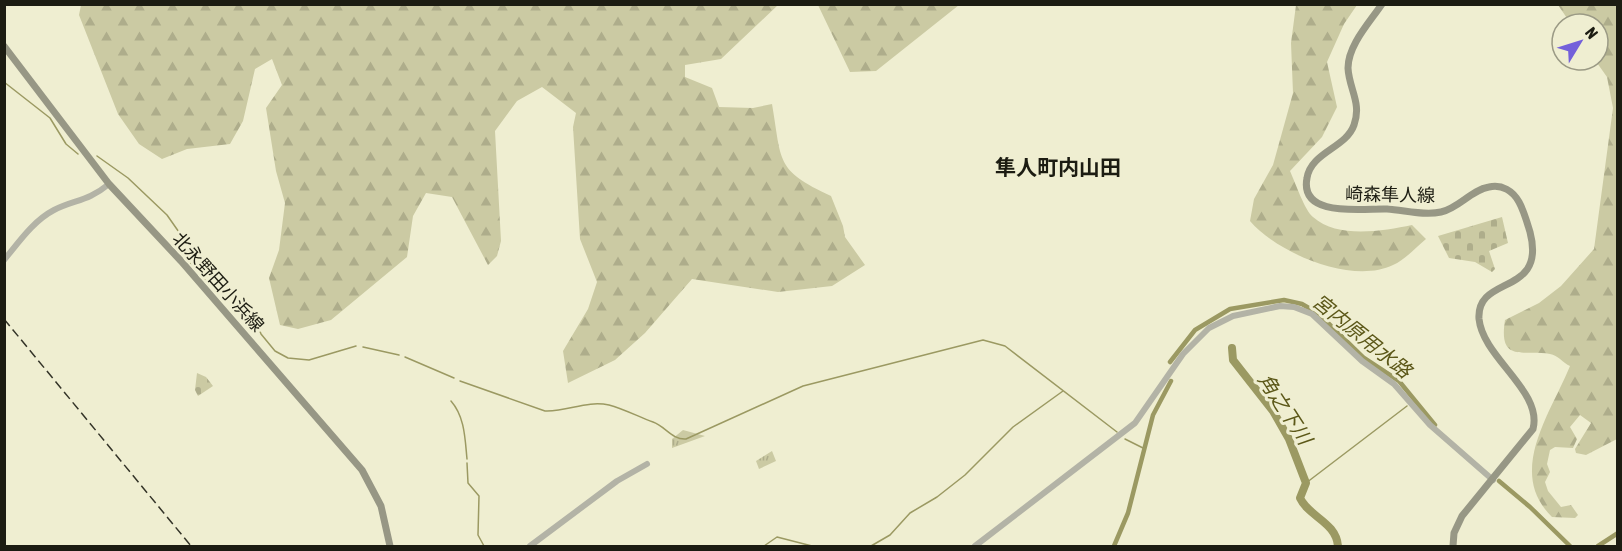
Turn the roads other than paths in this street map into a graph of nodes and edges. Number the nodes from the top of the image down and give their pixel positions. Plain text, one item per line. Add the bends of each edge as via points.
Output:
1 (1382, 4) edge
2 (4, 46) edge
3 (109, 184) junction
4 (4, 260) edge
5 (647, 464) dead end
6 (1493, 480) junction
7 (390, 546) edge
8 (530, 546) edge
9 (975, 546) edge
10 (1453, 546) edge

1 - 6 main road, 崎森隼人線 via 1348,62 1358,104 1353,127 1345,139 1314,163 1307,188 1315,200 1335,210 1440,212 1490,187 1509,189 1520,202 1533,243 1532,260 1522,275 1485,298 1479,321 1536,418 1533,429
2 - 3 main road, 北永野田小浜線
3 - 4 street via 89,199 45,216
3 - 7 main road, 北永野田小浜線 via 349,453 377,497
5 - 8 street via 616,481
6 - 9 street via 1430,425 1394,384 1362,362 1312,314 1280,306 1247,312 1209,328 1182,354 1135,423
6 - 10 main road, 崎森隼人線 via 1460,519

